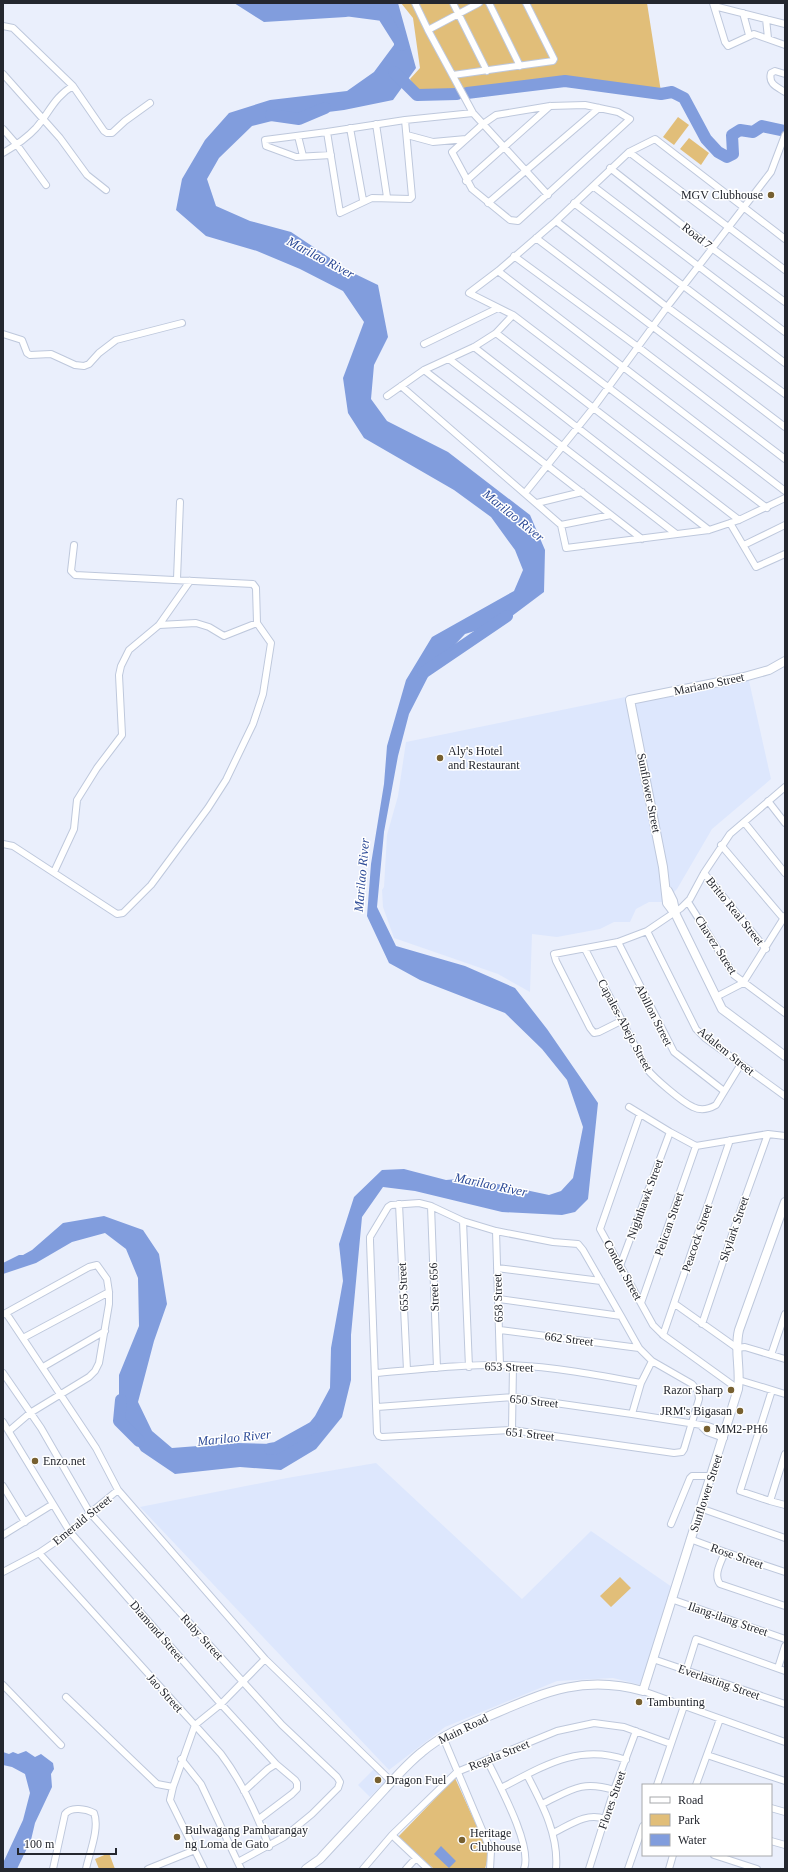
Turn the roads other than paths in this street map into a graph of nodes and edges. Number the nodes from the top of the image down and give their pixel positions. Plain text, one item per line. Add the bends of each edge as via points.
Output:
1 (415, 3) edge
2 (453, 3) edge
3 (479, 3) edge
4 (489, 3) edge
5 (526, 3) edge
6 (713, 4) edge
7 (743, 13) junction
8 (458, 14) junction
9 (766, 19) junction
10 (785, 24) edge
11 (3, 26) edge
12 (428, 30) junction
13 (749, 35) junction
14 (768, 38) junction
15 (785, 45) edge
16 (520, 66) junction
17 (487, 71) junction
18 (3, 74) edge
19 (785, 74) edge
20 (453, 75) junction
21 (73, 86) junction
22 (785, 92) edge
23 (150, 103) dead end
24 (550, 106) junction
25 (599, 108) junction
26 (473, 113) junction
27 (43, 118) junction
28 (405, 120) junction
29 (376, 124) junction
30 (483, 124) junction
31 (350, 128) junction
32 (3, 130) edge
33 (327, 132) junction
34 (407, 135) junction
35 (785, 135) edge
36 (298, 136) junction
37 (466, 139) junction
38 (17, 145) junction
39 (504, 148) junction
40 (629, 152) junction
41 (3, 153) edge
42 (331, 155) junction
43 (303, 156) junction
44 (610, 168) junction
45 (525, 170) junction
46 (466, 181) junction
47 (46, 185) dead end
48 (593, 186) junction
49 (106, 190) dead end
50 (548, 195) junction
51 (387, 197) junction
52 (363, 200) junction
53 (574, 202) junction
54 (488, 203) junction
55 (745, 208) junction
56 (556, 221) junction
57 (728, 227) junction
58 (536, 238) junction
59 (785, 239) edge
60 (712, 248) junction
61 (514, 256) junction
62 (697, 266) junction
63 (785, 270) edge
64 (498, 271) junction
65 (683, 287) junction
66 (785, 302) edge
67 (667, 306) junction
68 (498, 308) junction
69 (513, 315) junction
70 (182, 323) dead end
71 (653, 327) junction
72 (785, 332) edge
73 (496, 333) junction
74 (3, 334) edge
75 (424, 344) dead end
76 (474, 347) junction
77 (638, 347) junction
78 (449, 359) junction
79 (785, 363) edge
80 (623, 366) junction
81 (424, 370) junction
82 (401, 386) junction
83 (608, 386) junction
84 (785, 394) edge
85 (387, 396) dead end
86 (594, 407) junction
87 (577, 427) junction
88 (785, 427) edge
89 (562, 447) junction
90 (785, 459) edge
91 (547, 466) junction
92 (785, 491) edge
93 (582, 492) junction
94 (525, 493) junction
95 (785, 498) edge
96 (180, 502) dead end
97 (537, 502) junction
98 (767, 508) junction
99 (611, 515) junction
100 (739, 520) junction
101 (730, 523) junction
102 (561, 525) junction
103 (785, 525) edge
104 (709, 530) junction
105 (675, 533) junction
106 (642, 539) junction
107 (74, 545) dead end
108 (744, 545) junction
109 (785, 554) edge
110 (177, 579) junction
111 (190, 581) junction
112 (257, 623) junction
113 (159, 625) junction
114 (785, 661) edge
115 (630, 700) joint
116 (785, 787) edge
117 (768, 802) junction
118 (744, 822) junction
119 (785, 823) edge
120 (3, 844) edge
121 (721, 845) junction
122 (54, 872) junction
123 (704, 873) junction
124 (785, 873) edge
125 (688, 902) junction
126 (675, 913) junction
127 (784, 917) edge
128 (648, 930) junction
129 (618, 942) junction
130 (585, 949) junction
131 (766, 949) junction
132 (743, 983) junction
133 (716, 997) junction
134 (785, 1013) edge
135 (621, 1021) junction
136 (785, 1056) edge
137 (741, 1064) junction
138 (724, 1091) junction
139 (785, 1096) edge
140 (629, 1106) dead end
141 (640, 1114) junction
142 (670, 1132) junction
143 (768, 1134) junction
144 (785, 1136) edge
145 (730, 1140) junction
146 (696, 1146) junction
147 (785, 1202) edge
148 (399, 1204) junction
149 (431, 1206) junction
150 (463, 1221) junction
151 (496, 1231) junction
152 (620, 1266) junction
153 (497, 1268) junction
154 (601, 1281) junction
155 (109, 1292) junction
156 (498, 1299) junction
157 (641, 1303) junction
158 (675, 1304) junction
159 (5, 1314) edge
160 (785, 1314) edge
161 (621, 1316) junction
162 (702, 1324) junction
163 (500, 1330) junction
164 (105, 1331) junction
165 (663, 1335) junction
166 (23, 1338) junction
167 (639, 1348) junction
168 (737, 1348) junction
169 (771, 1355) junction
170 (785, 1359) edge
171 (652, 1361) junction
172 (500, 1365) junction
173 (513, 1365) junction
174 (43, 1367) junction
175 (469, 1367) junction
176 (437, 1368) junction
177 (407, 1370) junction
178 (3, 1373) edge
179 (376, 1373) junction
180 (739, 1380) junction
181 (641, 1383) junction
182 (738, 1389) junction
183 (772, 1390) junction
184 (60, 1394) junction
185 (785, 1394) edge
186 (514, 1397) junction
187 (377, 1406) junction
188 (30, 1413) junction
189 (632, 1414) junction
190 (3, 1422) edge
191 (690, 1424) junction
192 (512, 1430) junction
193 (9, 1431) junction
194 (724, 1435) junction
195 (785, 1454) edge
196 (782, 1472) edge
197 (712, 1476) junction
198 (3, 1486) edge
199 (118, 1490) junction
200 (770, 1501) junction
201 (53, 1504) junction
202 (785, 1505) edge
203 (700, 1508) junction
204 (90, 1513) junction
205 (25, 1522) junction
206 (671, 1524) dead end
207 (70, 1532) junction
208 (3, 1535) edge
209 (785, 1538) edge
210 (690, 1539) junction
211 (725, 1552) junction
212 (39, 1553) junction
213 (3, 1572) edge
214 (785, 1572) edge
215 (671, 1599) junction
216 (785, 1606) edge
217 (785, 1639) edge
218 (785, 1646) edge
219 (265, 1659) junction
220 (653, 1659) junction
221 (778, 1668) junction
222 (686, 1671) junction
223 (785, 1671) edge
224 (242, 1681) junction
225 (3, 1685) edge
226 (643, 1691) junction
227 (66, 1697) dead end
228 (221, 1704) junction
229 (785, 1704) edge
230 (684, 1706) junction
231 (720, 1718) junction
232 (195, 1725) junction
233 (636, 1731) junction
234 (443, 1737) junction
235 (785, 1742) edge
236 (671, 1744) junction
237 (60, 1745) dead end
238 (707, 1755) junction
239 (181, 1759) junction
240 (487, 1760) junction
241 (626, 1760) junction
242 (276, 1764) junction
243 (457, 1772) junction
244 (527, 1775) junction
245 (785, 1781) edge
246 (392, 1782) junction
247 (657, 1784) edge
248 (697, 1784) edge
249 (173, 1787) junction
250 (501, 1788) junction
251 (614, 1790) junction
252 (244, 1791) junction
253 (542, 1804) junction
254 (772, 1808) edge
255 (785, 1812) edge
256 (259, 1819) junction
257 (605, 1819) junction
258 (642, 1829) edge
259 (553, 1834) junction
260 (392, 1835) junction
261 (772, 1840) edge
262 (785, 1845) edge
263 (269, 1847) junction
264 (195, 1850) junction
265 (673, 1856) edge
266 (717, 1856) edge
267 (416, 1858) junction
268 (238, 1862) junction
269 (53, 1869) edge
270 (86, 1869) edge
271 (148, 1869) edge
272 (204, 1869) edge
273 (241, 1869) edge
274 (306, 1869) edge
275 (363, 1869) edge
276 (406, 1869) edge
277 (428, 1869) edge
278 (490, 1869) edge
279 (524, 1869) edge
280 (556, 1869) edge
281 (588, 1869) edge
282 (628, 1869) edge
283 (669, 1869) edge
284 (757, 1869) edge

1 - 12 street
2 - 8 street
3 - 8 street
4 - 16 street
5 - 16 street via 554,60
6 - 7 street
6 - 13 street via 727,45
7 - 9 street
7 - 13 street
8 - 12 street
8 - 17 street
9 - 10 street
9 - 14 street
11 - 21 street via 13,28
12 - 20 street
13 - 14 street
14 - 15 street
16 - 17 street
17 - 20 street
18 - 27 street
19 - 22 street via 775,71 770,77 775,86
20 - 26 street
21 - 23 street via 107,133 112,133
21 - 27 street via 58,97
24 - 25 street via 585,105
24 - 30 street via 496,115
24 - 39 street
25 - 45 street
25 - 50 street via 618,112 630,119
26 - 28 street
26 - 30 street
27 - 38 street
27 - 49 street via 87,175
28 - 29 street
28 - 34 street
29 - 31 street
29 - 51 street
30 - 37 street
30 - 39 street
31 - 33 street
31 - 52 street
32 - 38 street
33 - 36 street
33 - 42 street
34 - 37 street via 433,142
34 - 51 street via 413,195 410,199
35 - 55 street via 771,172
36 - 43 street
36 - 43 street via 265,140 266,146
37 - 46 street via 452,152
38 - 41 street
38 - 47 street
39 - 45 street
39 - 46 street
40 - 44 street
40 - 55 street via 656,139
40 - 57 street
42 - 43 street
42 - 52 street via 340,213
44 - 48 street
44 - 60 street, Road 7
45 - 50 street
45 - 54 street
46 - 54 street
48 - 53 street
48 - 62 street
50 - 54 street via 515,222
51 - 52 street
53 - 56 street
53 - 65 street
55 - 57 street
55 - 59 street
56 - 58 street
56 - 67 street
57 - 60 street
57 - 63 street
58 - 61 street
58 - 71 street
60 - 62 street
60 - 66 street, Road 7
61 - 64 street
61 - 77 street
62 - 65 street
62 - 72 street
64 - 68 street via 468,293
64 - 80 street
65 - 67 street
65 - 79 street
67 - 71 street
67 - 84 street
68 - 69 street
68 - 75 street
69 - 73 street
69 - 83 street
70 - 74 street via 116,340 89,364 80,366 51,354 30,355 22,340
71 - 77 street
71 - 88 street
73 - 76 street
73 - 86 street
76 - 78 street
76 - 87 street
77 - 80 street
77 - 90 street
78 - 81 street
78 - 89 street
80 - 83 street
80 - 92 street
81 - 82 street
81 - 91 street
82 - 85 street
82 - 94 street
83 - 86 street
83 - 98 street
86 - 87 street
86 - 100 street
87 - 89 street
87 - 104 street
89 - 91 street
89 - 105 street
91 - 93 street
91 - 94 street
93 - 97 street
93 - 99 street
94 - 97 street
95 - 98 street
96 - 110 street
97 - 102 street
98 - 100 street
99 - 102 street
99 - 106 street
100 - 101 street
101 - 104 street
101 - 108 street
102 - 106 street via 566,548
103 - 108 street
104 - 105 street
105 - 106 street
107 - 110 street via 71,572 75,575
108 - 109 street via 756,567
110 - 111 street
111 - 112 street via 253,584 256,588
111 - 113 street
112 - 113 street via 224,636 209,627 196,624
112 - 122 street via 270,639 271,647 263,694 253,724 226,780 151,885 120,914
113 - 122 street via 129,650 121,666 122,735 94,771 77,800 74,829
114 - 115 main road, Mariano Street via 769,670 744,677
115 - 126 main road, Sunflower Street via 666,886
116 - 117 street
117 - 118 street
117 - 119 street
118 - 121 street
118 - 124 street
120 - 122 street via 12,846
121 - 123 street
121 - 127 street
123 - 125 street
123 - 131 street, Britto Real Street
125 - 126 street
125 - 132 street, Chavez Street via 734,975
126 - 128 street
126 - 133 main road, Sunflower Street
127 - 131 street
128 - 129 street
128 - 137 street, Adalem Street via 696,1029
129 - 130 street
129 - 138 street, Abillon Street via 674,1052
130 - 135 street, Capales-Abejo Street
130 - 135 street via 554,954 590,1028 594,1032 600,1032
131 - 132 street
132 - 133 street
132 - 134 street, Chavez Street
133 - 136 main road, Sunflower Street via 722,1009 729,1015
135 - 138 street, Capales-Abejo Street via 651,1075 692,1107 710,1108 716,1105
137 - 138 street, Capales-Abejo Street
137 - 139 street, Adalem Street
140 - 141 street
141 - 142 street
141 - 152 street, Condor Street via 600,1229
142 - 146 street
142 - 152 street, Nighthawk Street
143 - 144 street
143 - 145 street
143 - 162 street, Skylark Street
145 - 146 street
145 - 158 street, Peacock Street
146 - 157 street, Pelican Street
147 - 168 main road, Sunflower Street via 739,1330
148 - 149 street via 419,1203
148 - 177 street, 655 Street
148 - 179 street, 651 Street via 388,1206 370,1237
149 - 150 street
149 - 176 street, Street 656
150 - 151 street
150 - 175 street
151 - 153 street, 658 Street
151 - 154 street via 578,1244
152 - 157 street, Condor Street
153 - 154 street
153 - 156 street, 658 Street
154 - 161 street
155 - 159 street via 108,1279 97,1265
155 - 164 street
155 - 166 street
156 - 161 street
156 - 163 street, 658 Street
157 - 165 street, Condor Street via 653,1325
158 - 162 street
158 - 165 street, Peacock Street
159 - 166 street
160 - 169 street
161 - 167 street
162 - 168 street
163 - 167 street, 662 Street
163 - 172 street, 658 Street
164 - 174 street
164 - 184 street via 95,1371
165 - 182 street, Condor Street
166 - 174 street
167 - 171 street
168 - 169 street via 745,1347
168 - 180 main road, Sunflower Street
169 - 170 street
171 - 181 street
171 - 191 street, 651 Street via 692,1384 698,1391 699,1399
172 - 173 street, 653 Street
172 - 175 street, 653 Street
173 - 181 street, 653 Street
173 - 186 street
174 - 184 street
175 - 176 street, 653 Street
176 - 177 street, 653 Street
177 - 179 street, 653 Street
178 - 188 street, Ruby Street
179 - 187 street, 651 Street
180 - 182 main road, Sunflower Street
180 - 183 street
181 - 189 street
182 - 194 main road, Sunflower Street
183 - 185 street
183 - 200 street via 740,1491
184 - 188 street
184 - 199 street via 96,1448
186 - 187 street, 650 Street
186 - 189 street, 650 Street
186 - 192 street
187 - 192 street, 651 Street via 378,1433 382,1437
188 - 193 street
188 - 204 street, Ruby Street
189 - 191 street, 650 Street
190 - 193 street, Diamond Street
191 - 192 street, 651 Street via 686,1446 678,1453
191 - 194 street, 650 Street via 708,1426
193 - 201 street, Diamond Street
194 - 197 main road, Sunflower Street
195 - 196 street
196 - 200 street
197 - 203 main road, Sunflower Street
197 - 206 street via 690,1478
198 - 205 street
199 - 204 street, Emerald Street
199 - 219 street
200 - 202 street
201 - 205 street
201 - 207 street, Diamond Street
203 - 209 street
203 - 210 main road, Sunflower Street
204 - 207 street, Emerald Street
204 - 224 street, Ruby Street
205 - 208 street
207 - 212 street, Emerald Street
207 - 228 street, Diamond Street
210 - 211 street, Rose Street
210 - 215 main road, Sunflower Street
211 - 214 street, Rose Street
211 - 216 street via 717,1574 720,1584
212 - 213 street, Emerald Street
212 - 232 street, Jao Street
215 - 217 street, Ilang-ilang Street
215 - 220 main road, Sunflower Street
218 - 221 street
219 - 224 street
219 - 246 street
220 - 222 street, Everlasting Street
220 - 226 main road, Sunflower Street
221 - 222 street via 696,1639
221 - 223 street
222 - 229 street, Everlasting Street
224 - 228 street
224 - 263 street, Ruby Street via 340,1782 338,1788 312,1814
225 - 237 street
226 - 230 street
226 - 234 main road, Main Road via 599,1684 562,1688 538,1695
227 - 249 street via 157,1784
228 - 232 street
228 - 242 street, Diamond Street
230 - 231 street
230 - 236 street
231 - 235 street
231 - 238 street
232 - 239 street
232 - 252 street, Jao Street via 230,1766
233 - 236 street, Regala Street
233 - 240 street, Regala Street via 594,1722 557,1731
233 - 241 street, Flores Street
234 - 243 street
234 - 246 main road, Main Road via 422,1752
236 - 247 street
238 - 245 street
238 - 248 street
239 - 249 street
239 - 268 street via 201,1784
240 - 243 street, Regala Street
240 - 250 street
241 - 244 street via 603,1753 584,1754 566,1758
241 - 251 street, Flores Street
242 - 252 street
242 - 256 street, Diamond Street via 295,1780 296,1788 292,1794
243 - 260 street, Regala Street
243 - 278 street via 491,1851
244 - 250 street
244 - 253 street
246 - 274 main road, Main Road via 320,1859
249 - 264 street via 170,1800
250 - 279 street via 523,1841 527,1862
251 - 253 street via 599,1785 586,1785
251 - 257 street, Flores Street
252 - 256 street, Jao Street
253 - 259 street
254 - 255 street
256 - 263 street, Jao Street
257 - 259 street via 586,1817
257 - 281 street, Flores Street
258 - 282 street
259 - 280 street
260 - 267 street
260 - 275 street, Regala Street
261 - 262 street
263 - 268 street, Ruby Street
264 - 271 street
264 - 272 street
265 - 283 street
266 - 284 street
267 - 276 street
267 - 277 street
268 - 273 street
269 - 270 street via 65,1814 73,1809 90,1811 97,1819

